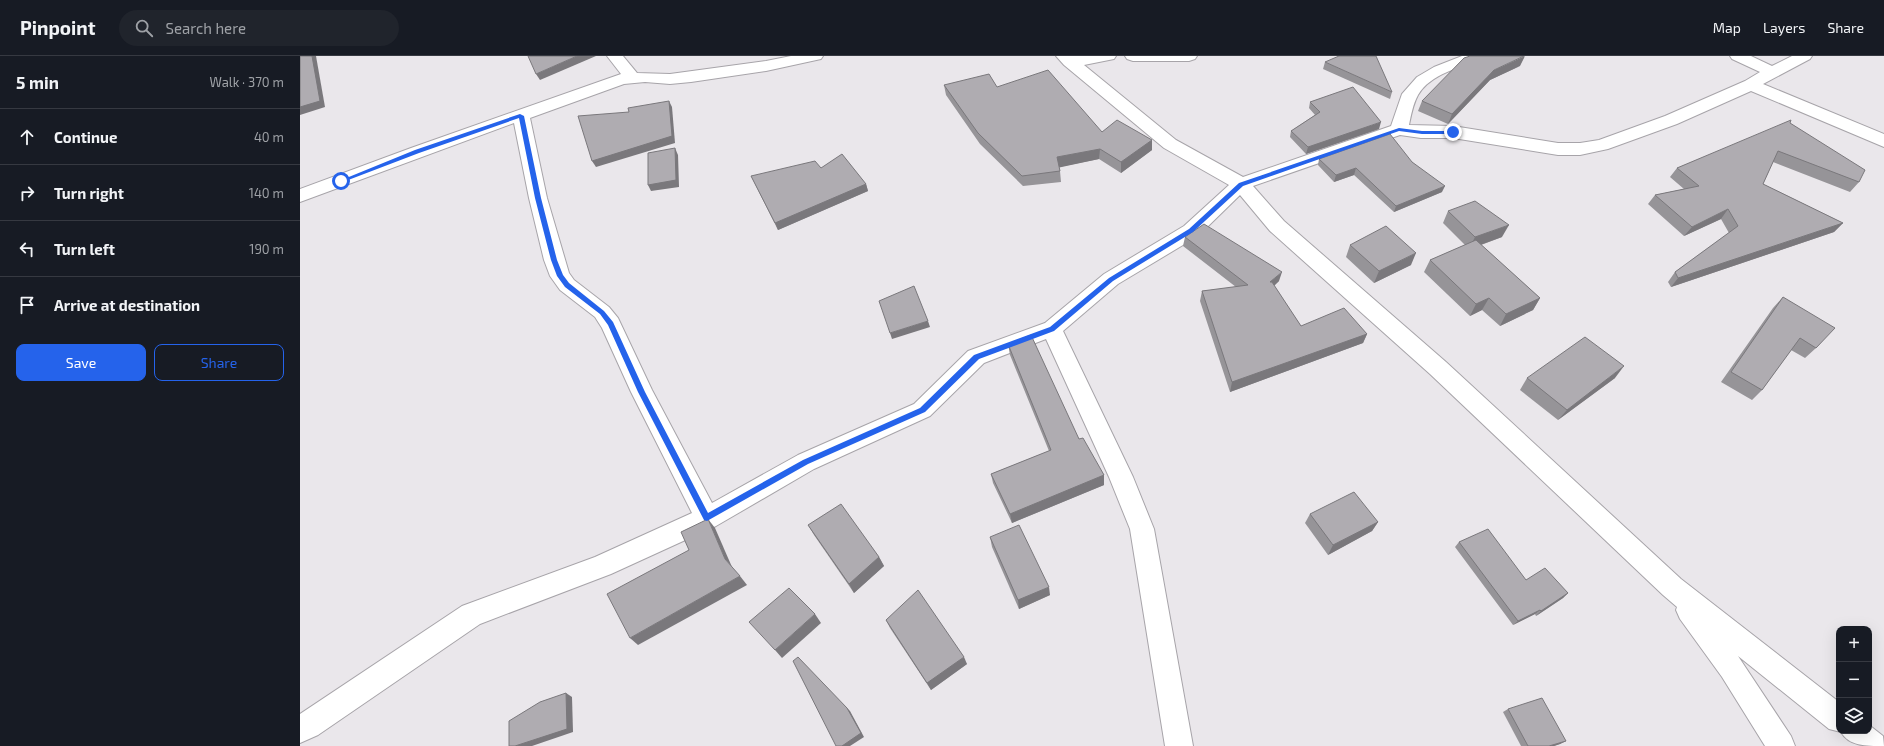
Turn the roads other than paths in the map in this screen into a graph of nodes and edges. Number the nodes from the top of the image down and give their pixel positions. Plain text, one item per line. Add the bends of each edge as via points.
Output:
1 (615, 56) edge
2 (815, 56) edge
3 (1108, 56) edge
4 (1133, 56) edge
5 (1189, 56) edge
6 (1476, 56) edge
7 (1738, 56) edge
8 (1804, 56) edge
9 (1067, 59) edge
10 (1773, 72) junction
11 (632, 77) junction
12 (1751, 85) junction
13 (521, 116) junction
14 (1399, 130) junction
15 (1884, 141) edge
16 (1241, 184) junction
17 (300, 196) edge
18 (1052, 329) junction
19 (707, 518) junction
20 (1672, 587) junction
21 (1836, 717) edge
22 (300, 729) edge
23 (1858, 734) edge
24 (1179, 746) edge
25 (1781, 746) edge
26 (1873, 746) edge

1 - 11 street
2 - 11 street via 691,77
3 - 9 street
4 - 5 street
6 - 14 street via 1431,75 1417,84 1410,95
7 - 10 street
8 - 10 street
9 - 16 street via 1170,144
10 - 12 street
11 - 13 street
12 - 14 street via 1619,141 1580,149 1534,146 1453,132
12 - 15 street
13 - 17 street
13 - 19 street via 538,198 560,276 567,285 602,312 611,324 642,392
14 - 16 street
16 - 18 street via 1191,231 1111,279
16 - 20 street via 1277,226 1438,368
18 - 19 street via 976,357 922,410 806,462
18 - 24 street via 1121,477 1142,529
19 - 22 street via 602,566 471,615
20 - 21 street
20 - 25 street via 1731,668
23 - 26 street

